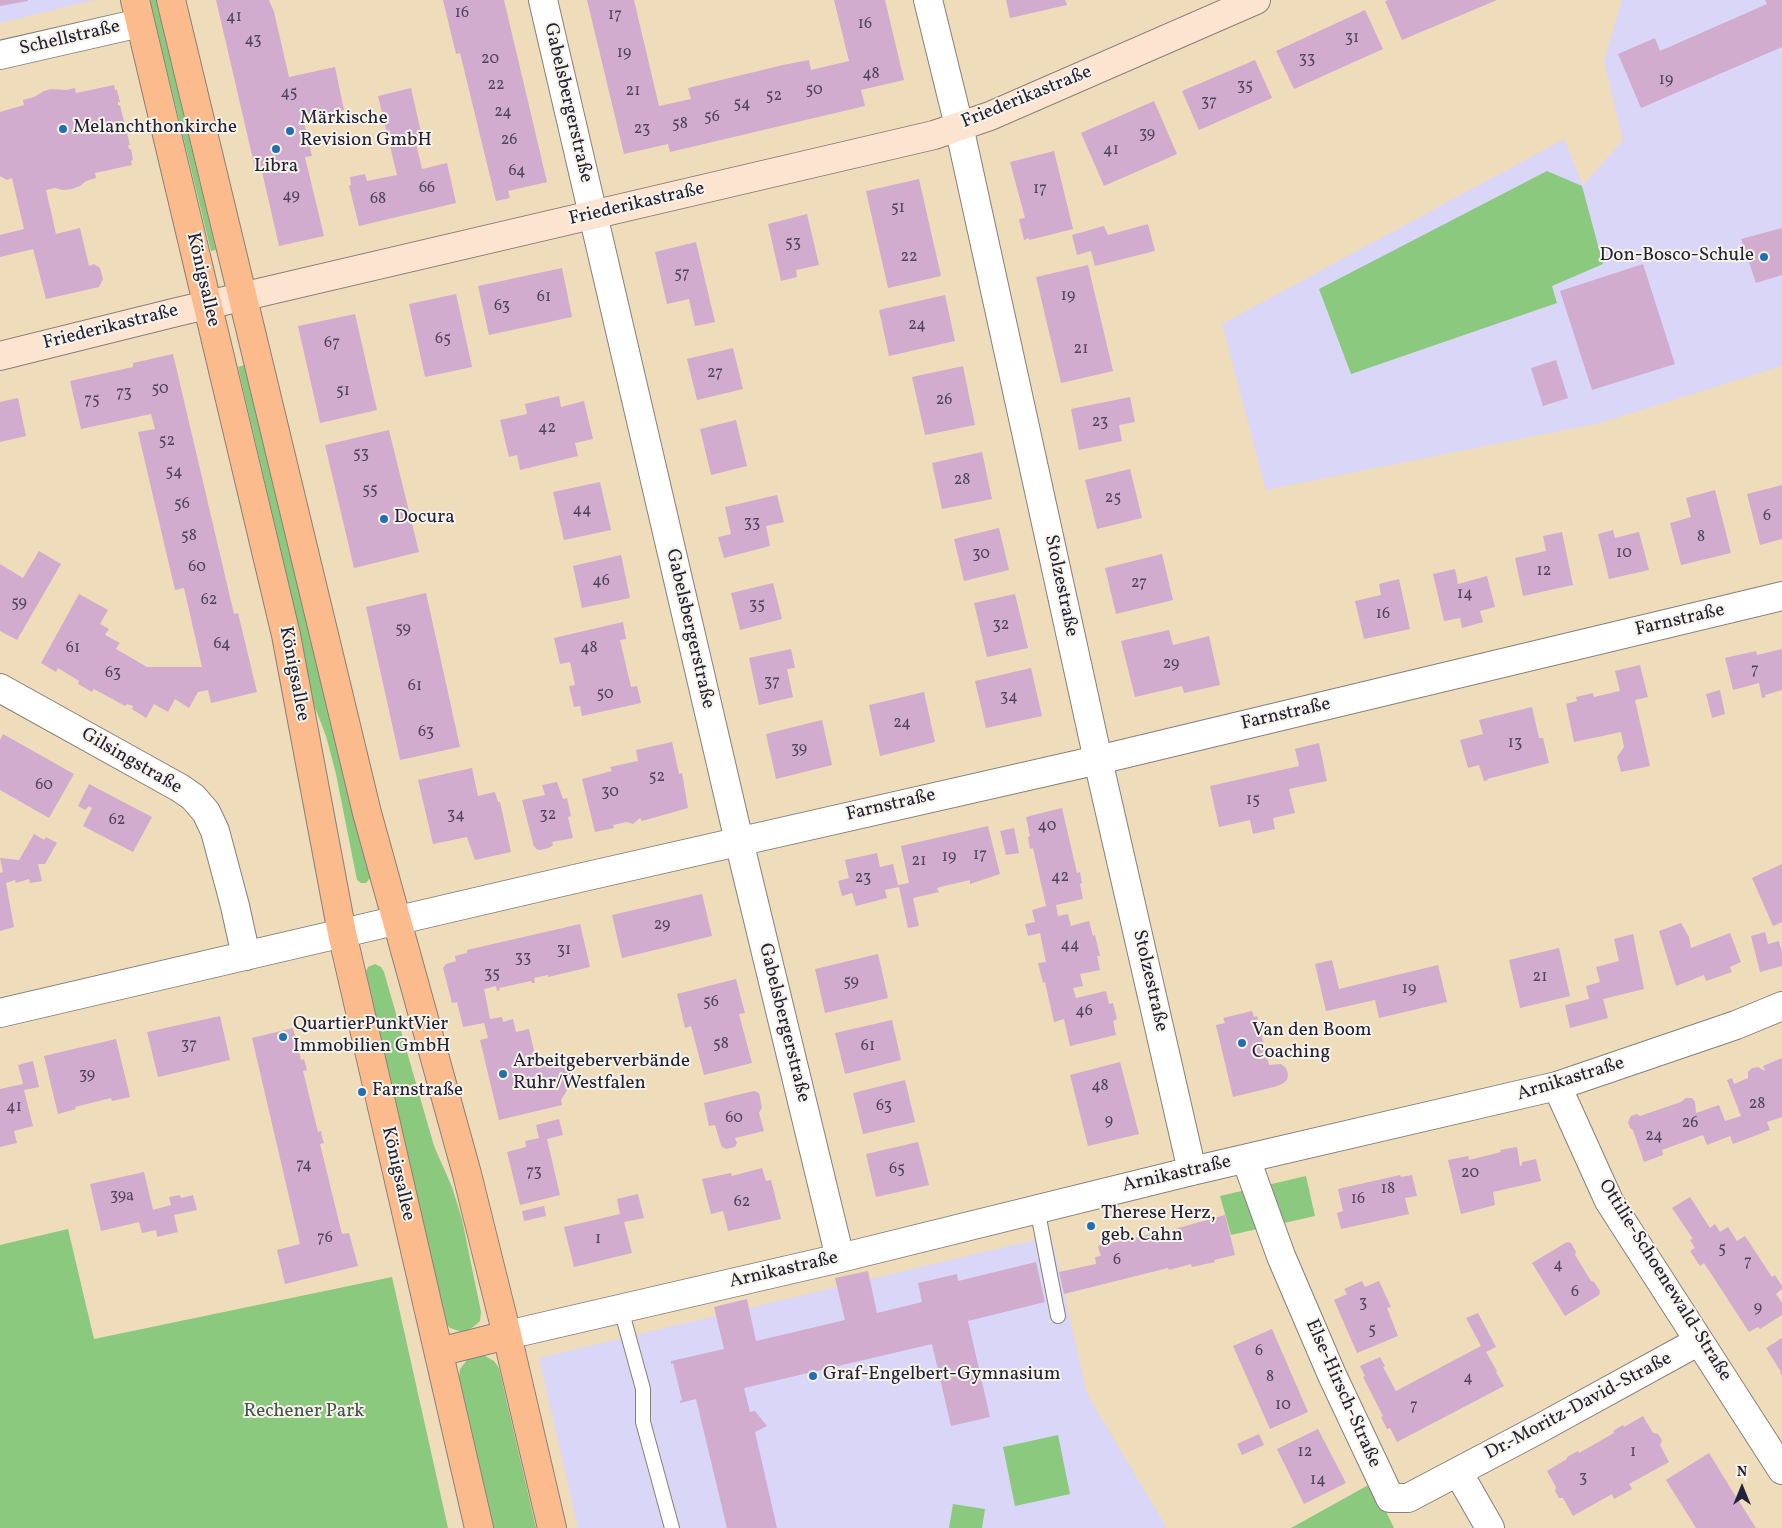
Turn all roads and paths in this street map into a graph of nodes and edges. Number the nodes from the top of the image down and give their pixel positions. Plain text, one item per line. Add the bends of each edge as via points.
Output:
1 (171, 0) edge
2 (543, 0) edge
3 (928, 0) edge
4 (1256, 0) edge
5 (137, 11) edge
6 (0, 55) edge
7 (959, 126) junction
8 (593, 215) junction
9 (242, 297) junction
10 (208, 305) junction
11 (0, 356) edge
12 (1782, 596) edge
13 (0, 688) edge
14 (1098, 760) junction
15 (739, 841) junction
16 (396, 921) junction
17 (342, 933) junction
18 (246, 956) junction
19 (1782, 1006) edge
20 (0, 1013) edge
21 (1557, 1086) junction
22 (1246, 1159) junction
23 (1192, 1171) junction
24 (1037, 1208) junction
25 (840, 1258) junction
26 (621, 1309) junction
27 (1058, 1316) dead end
28 (508, 1335) junction
29 (1699, 1341) junction
30 (439, 1352) junction
31 (1782, 1470) edge
32 (1458, 1472) junction
33 (480, 1528) edge
34 (552, 1528) edge
35 (672, 1528) edge
36 (1490, 1528) edge

1 - 9 main road, Königsallee
2 - 8 street, Gabelsbergerstraße
3 - 7 street, Stolzestraße
4 - 7 street, Friederikastraße via 990,116
5 - 6 street, Schellstraße
5 - 10 main road, Königsallee
7 - 8 street, Friederikastraße via 934,135
7 - 14 street, Stolzestraße
8 - 9 street, Friederikastraße
8 - 15 street, Gabelsbergerstraße
9 - 10 street, Friederikastraße
9 - 16 main road, Königsallee
10 - 11 street, Friederikastraße
10 - 17 main road, Königsallee via 286,635
12 - 14 street, Farnstraße
13 - 18 street, Gilsingstraße via 193,797 216,831
14 - 15 street, Farnstraße
14 - 23 street, Stolzestraße
15 - 16 street, Farnstraße
15 - 25 street, Gabelsbergerstraße
16 - 17 street, Farnstraße
16 - 28 main road, Königsallee
17 - 18 street, Farnstraße
17 - 30 main road, Königsallee
18 - 20 street, Farnstraße
19 - 21 street, Arnikastraße
21 - 22 street, Arnikastraße
21 - 29 street, Ottilie-Schoenewald-Straße via 1609,1201
22 - 23 street, Arnikastraße
22 - 32 street, Else-Hirsch-Straße via 1281,1256 1390,1498 1408,1498
23 - 24 street, Arnikastraße
24 - 25 street, Arnikastraße
24 - 27 lane
25 - 26 street, Arnikastraße
26 - 28 street, Arnikastraße
26 - 35 lane via 643,1389 643,1422
28 - 30 main road
28 - 34 main road, Königsallee
29 - 31 street, Ottilie-Schoenewald-Straße
29 - 32 street, Dr.-Moritz-David-Straße
30 - 33 main road, Königsallee
32 - 36 street

